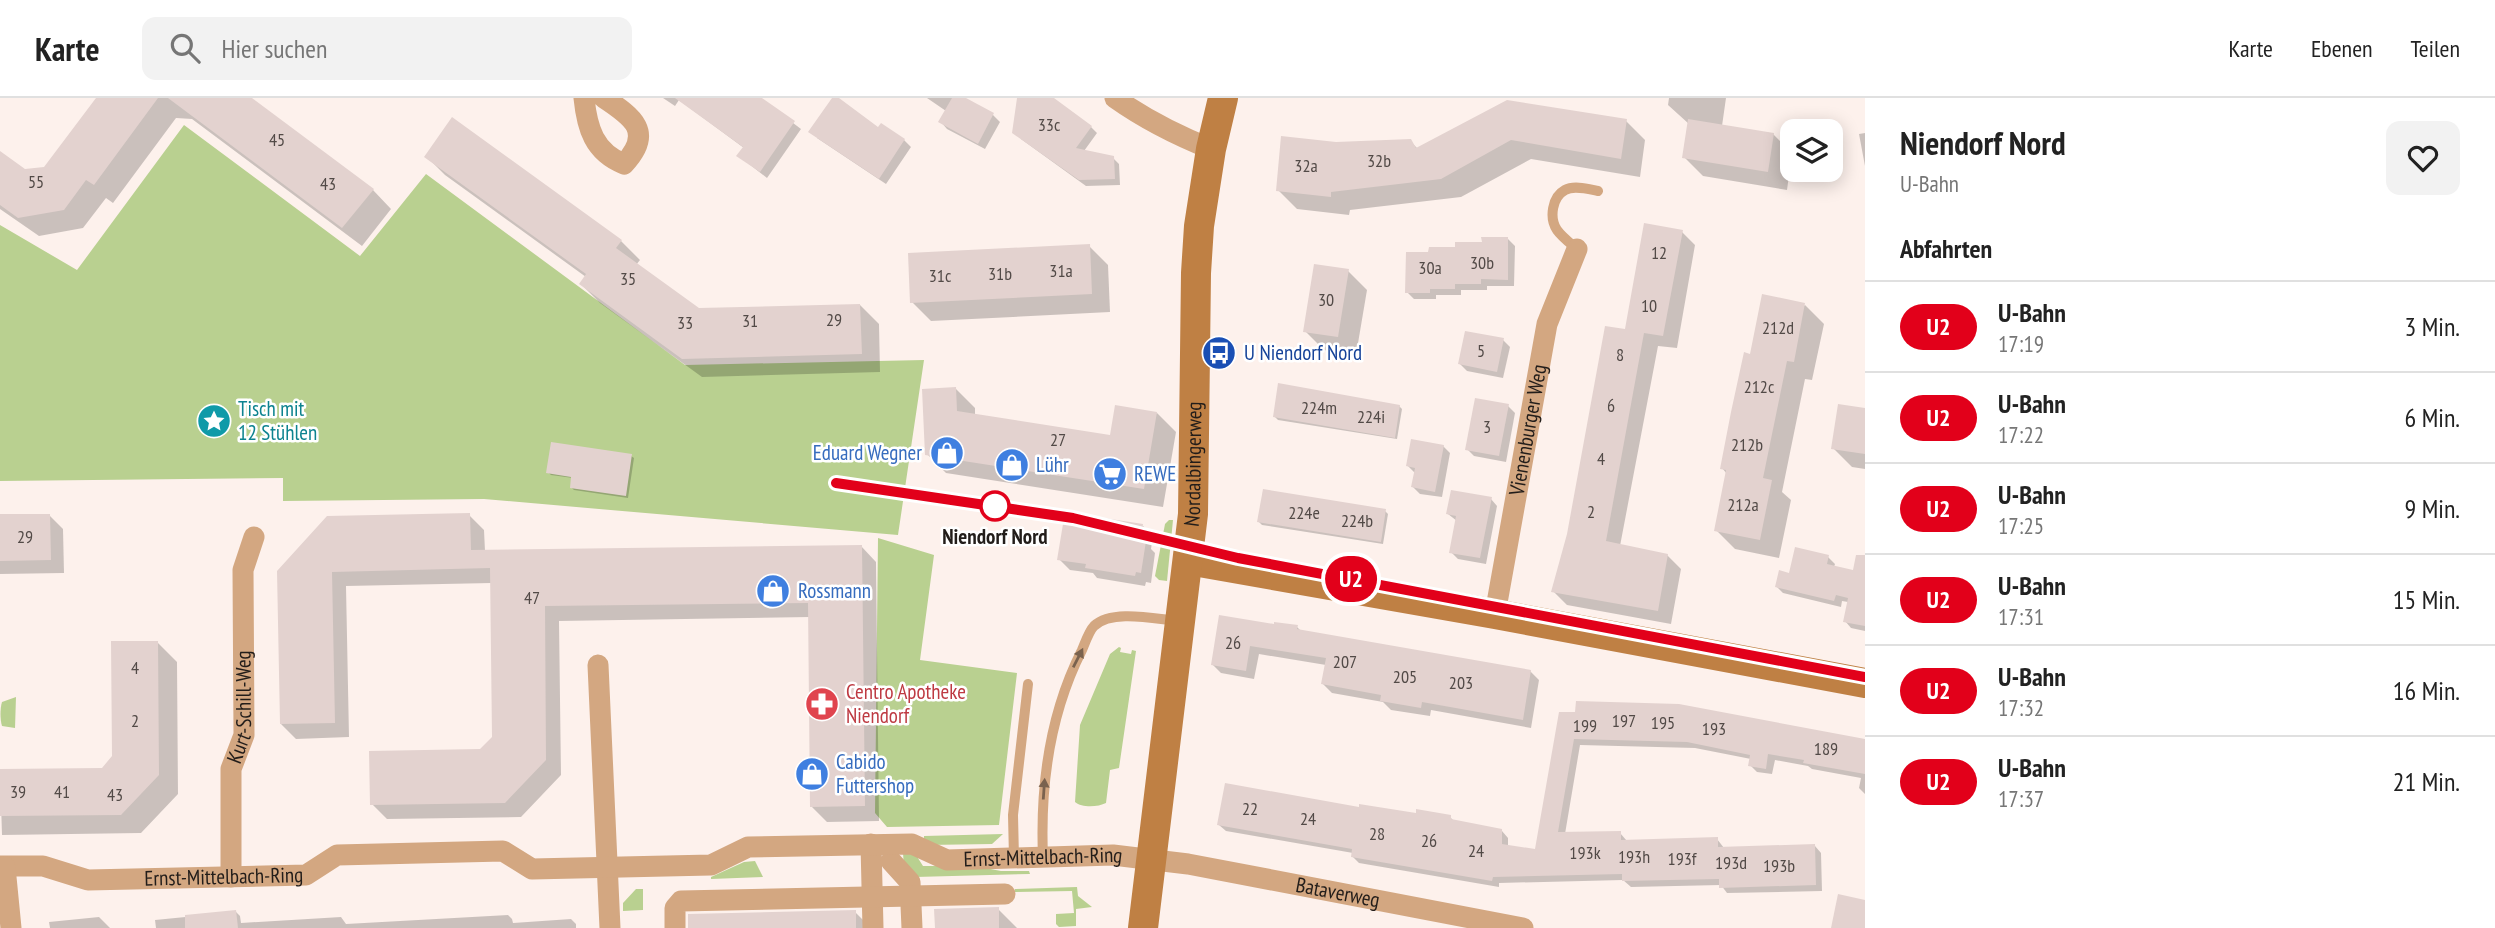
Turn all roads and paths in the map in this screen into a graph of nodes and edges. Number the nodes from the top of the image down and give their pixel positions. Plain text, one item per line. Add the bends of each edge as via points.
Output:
1 (584, 98) edge
2 (604, 98) edge
3 (1115, 98) edge
4 (1223, 98) edge
5 (1211, 149) junction
6 (1598, 191) dead end
7 (1577, 250) joint
8 (254, 537) dead end
9 (1188, 560) junction
10 (1495, 614) junction
11 (1180, 622) junction
12 (598, 664) dead end
13 (1865, 683) edge
14 (1028, 684) dead end
15 (1043, 857) junction
16 (886, 858) junction
17 (1014, 858) junction
18 (1151, 859) junction
19 (2, 866) edge
20 (607, 867) junction
21 (231, 877) junction
22 (1005, 894) dead end
23 (911, 896) junction
24 (872, 897) junction
25 (11, 928) edge
26 (610, 928) edge
27 (675, 928) edge
28 (873, 928) edge
29 (912, 928) edge
30 (1143, 928) edge
31 (1523, 928) edge

1 - 2 street via 596,144 609,158 624,164 634,154 639,130
3 - 5 street via 1140,116
4 - 5 street, Nordalbingerweg
5 - 9 street, Nordalbingerweg via 1196,273 1194,493
6 - 7 lane via 1564,190 1555,200 1555,228
7 - 10 street, Vienenburger Weg via 1547,324
8 - 21 street, Kurt-Schill-Weg via 243,570 244,735 231,769
9 - 10 street
9 - 11 street, Nordalbingerweg
10 - 13 street
15 -> 11 lane via 1046,769 1054,721 1094,626 1116,616
11 - 18 street, Nordalbingerweg
12 - 20 street
14 - 17 lane via 1013,815
15 - 17 street, Ernst-Mittelbach-Ring
15 - 18 street, Ernst-Mittelbach-Ring
16 - 17 street, Ernst-Mittelbach-Ring via 912,844 947,860
16 - 20 street, Ernst-Mittelbach-Ring via 748,847 710,865
16 - 23 street via 911,881
16 - 24 street
18 - 30 street, Nordalbingerweg
18 - 31 street, Bataverweg
19 - 21 street, Ernst-Mittelbach-Ring via 43,866 88,880
19 - 25 street
20 - 21 street, Ernst-Mittelbach-Ring via 532,869 503,851 337,855 306,875
20 - 26 street
22 - 23 street
23 - 24 street
23 - 29 street
24 - 27 street via 681,901 675,908
24 - 28 street

